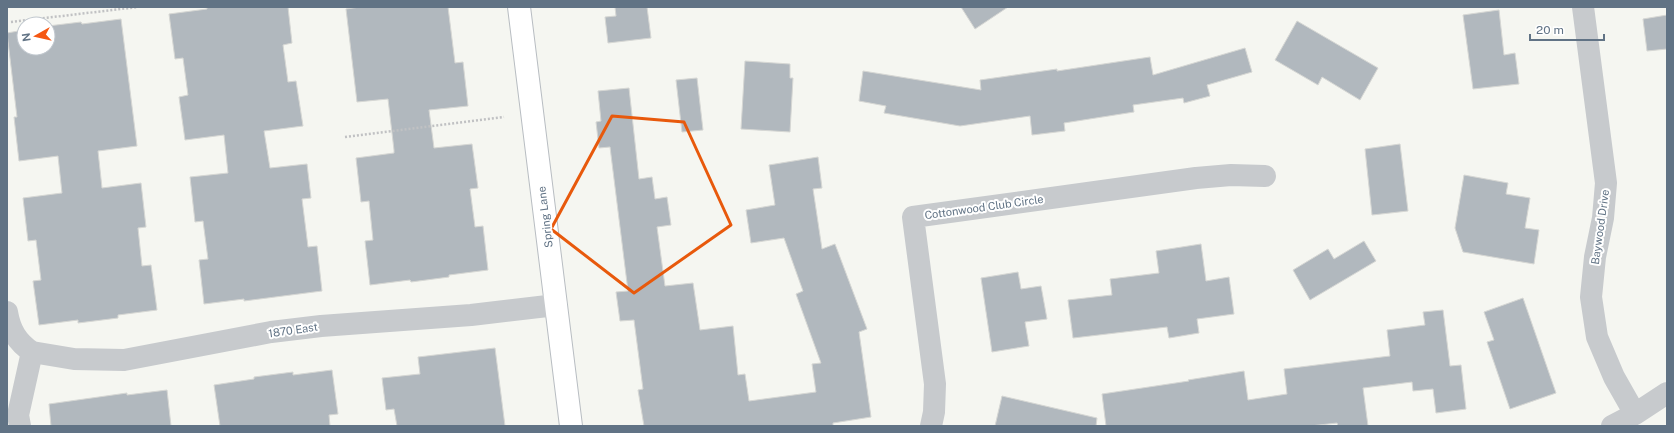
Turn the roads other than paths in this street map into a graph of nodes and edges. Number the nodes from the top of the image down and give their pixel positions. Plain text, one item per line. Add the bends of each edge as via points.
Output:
1 (519, 7) edge
2 (1583, 7) edge
3 (1265, 176) dead end
4 (556, 305) junction
5 (7, 312) edge
6 (32, 352) junction
7 (1667, 393) edge
8 (1635, 414) junction
9 (20, 426) edge
10 (571, 426) edge
11 (931, 426) edge
12 (1612, 426) edge

1 - 4 street, Spring Lane
2 - 8 street, Baywood Drive via 1606,183 1592,297 1597,337 1614,377
3 - 11 street, Cottonwood Club Circle via 1196,178 913,217 935,384
4 - 6 street, 1870 East via 272,332 124,360 74,359
4 - 10 street, Spring Lane
5 - 6 street via 11,330
6 - 9 street via 18,415
7 - 8 street
8 - 12 street

